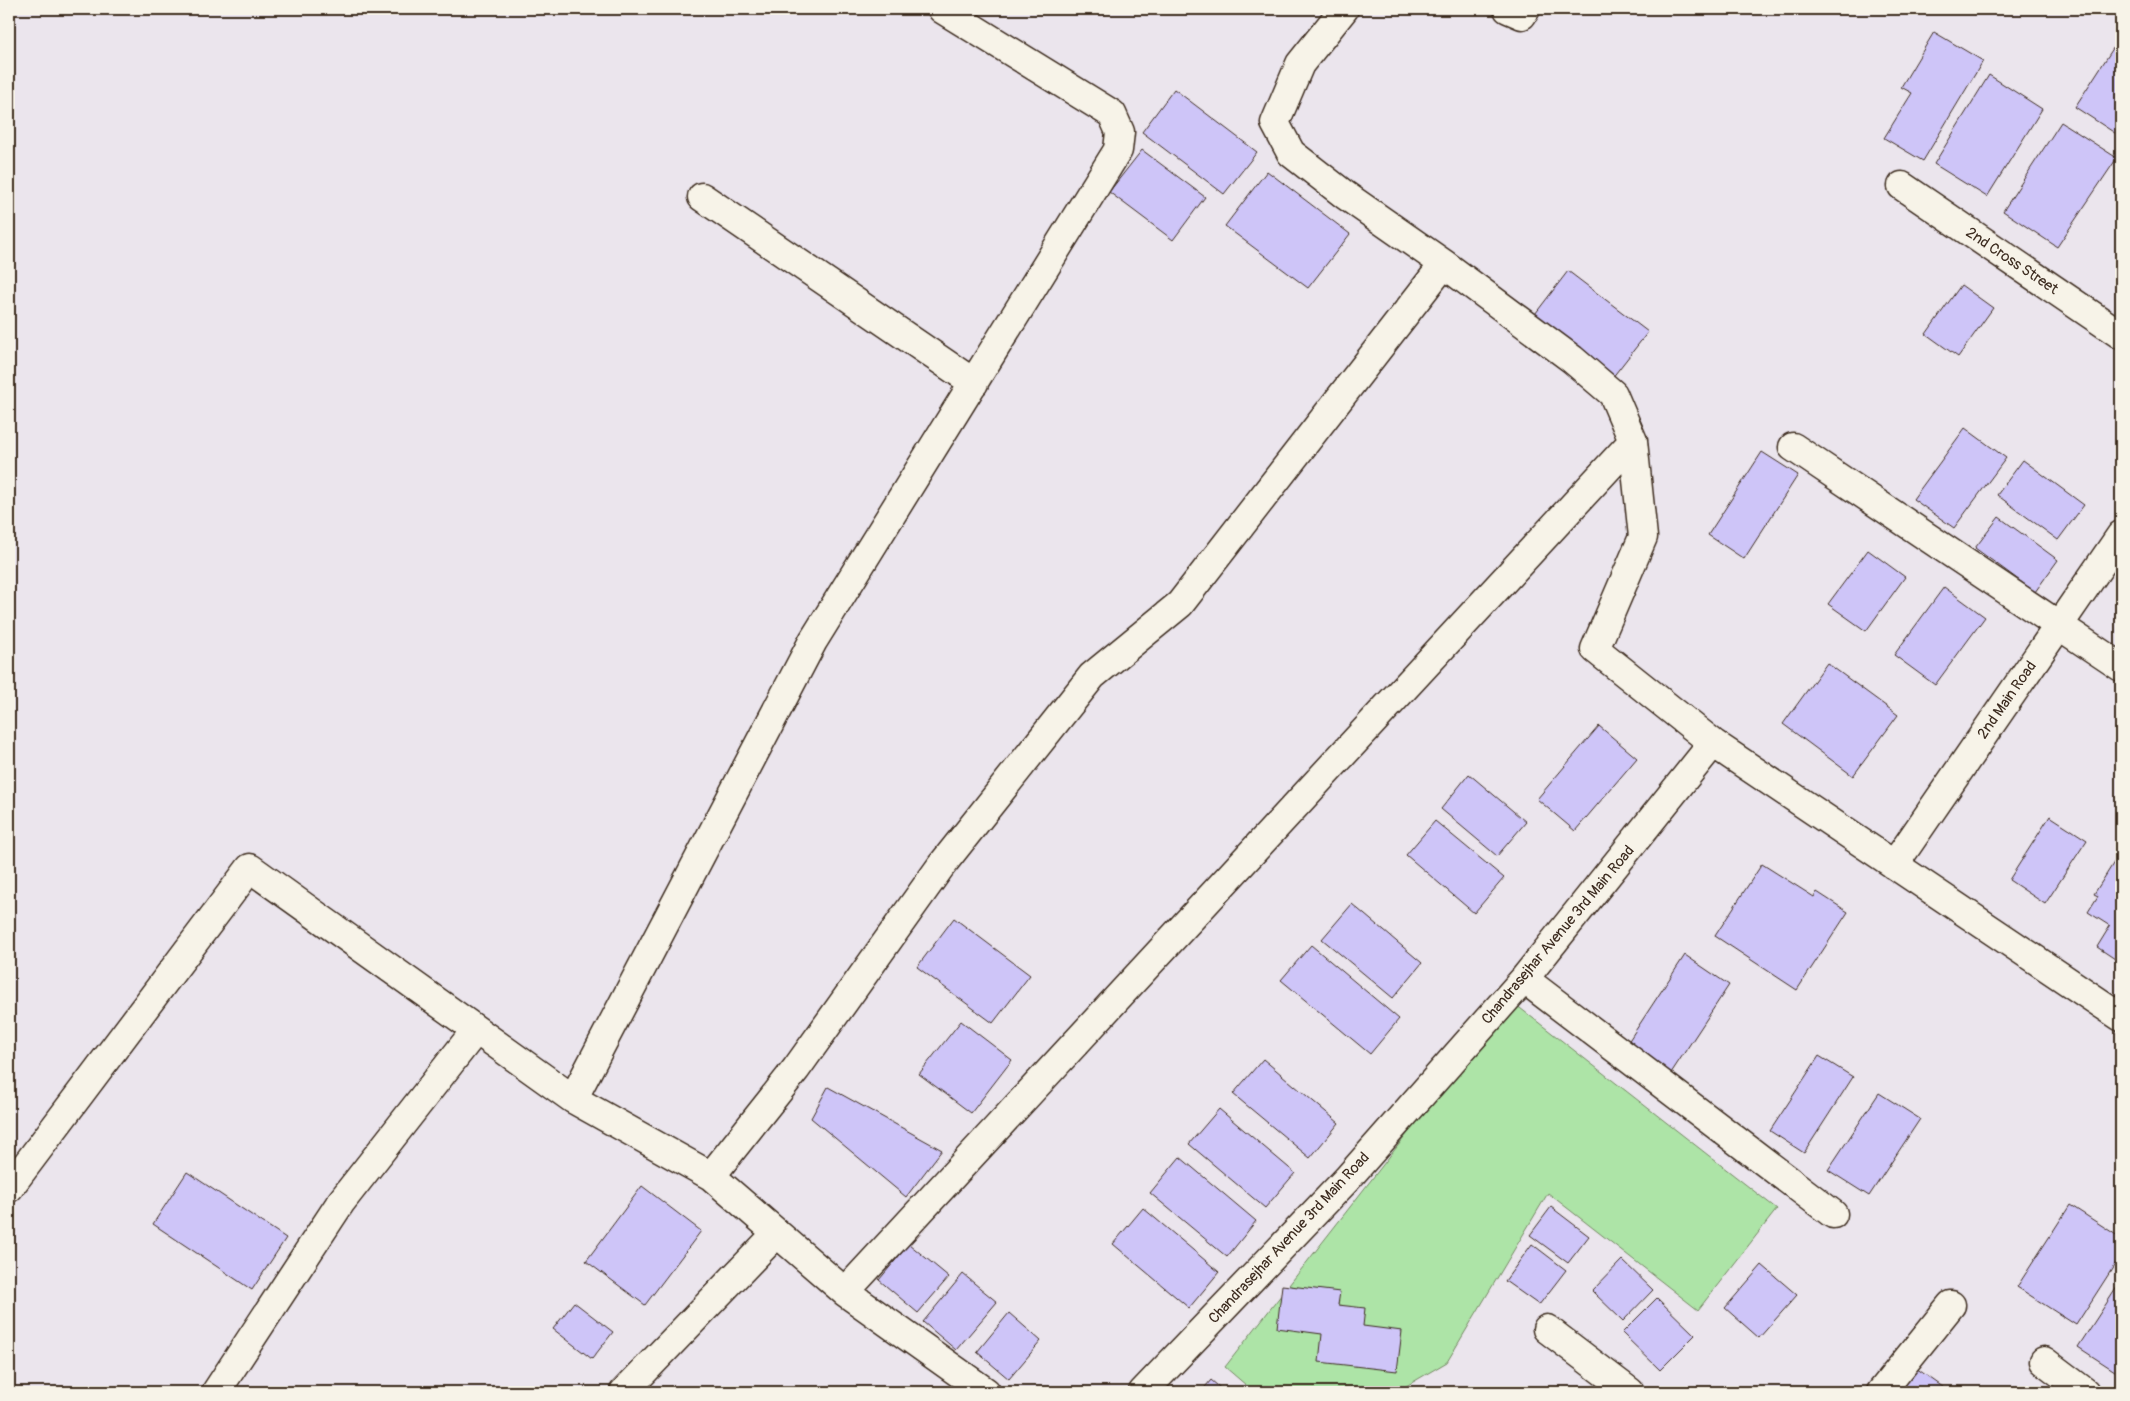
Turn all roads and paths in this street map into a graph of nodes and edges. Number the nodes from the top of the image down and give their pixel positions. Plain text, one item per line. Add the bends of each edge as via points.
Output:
1 (942, 9) edge
2 (1344, 9) edge
3 (1508, 9) edge
4 (1526, 9) edge
5 (1902, 186) dead end
6 (702, 197) dead end
7 (1444, 264) junction
8 (2121, 335) edge
9 (974, 382) junction
10 (1633, 441) junction
11 (1793, 447) dead end
12 (2121, 536) edge
13 (2059, 626) junction
14 (2121, 667) edge
15 (1714, 744) junction
16 (1894, 865) junction
17 (1524, 979) junction
18 (2121, 1017) edge
19 (476, 1030) junction
20 (573, 1099) junction
21 (711, 1176) junction
22 (9, 1188) edge
23 (1833, 1214) dead end
24 (776, 1233) junction
25 (845, 1292) junction
26 (1951, 1305) dead end
27 (1547, 1329) dead end
28 (2044, 1361) dead end
29 (216, 1392) edge
30 (624, 1392) edge
31 (986, 1392) edge
32 (1143, 1392) edge
33 (1630, 1392) edge
34 (1881, 1392) edge
35 (2085, 1392) edge

1 - 9 street via 1112,114 1120,132 1118,150
2 - 7 street via 1300,64 1275,123 1291,153
3 - 4 street via 1522,15
5 - 8 street, 2nd Cross Street
6 - 9 street
7 - 10 street via 1613,394
7 - 21 street via 1180,604 1092,676 941,866 796,1069
9 - 20 street via 813,641
10 - 15 street via 1643,537 1595,650
10 - 25 street
11 - 13 street
12 - 13 street, 2nd Main Road
13 - 14 street
13 - 16 street, 2nd Main Road
15 - 16 street
15 - 17 street, Chandrasejhar Avenue 3rd Main Road
16 - 18 street
17 - 23 street
17 - 32 street, Chandrasejhar Avenue 3rd Main Road via 1346,1179
19 - 20 street
19 - 22 street via 250,868
19 - 29 street via 341,1202
20 - 21 street
21 - 24 street
24 - 25 street
24 - 30 street
25 - 31 street
26 - 34 street
27 - 33 street
28 - 35 street

